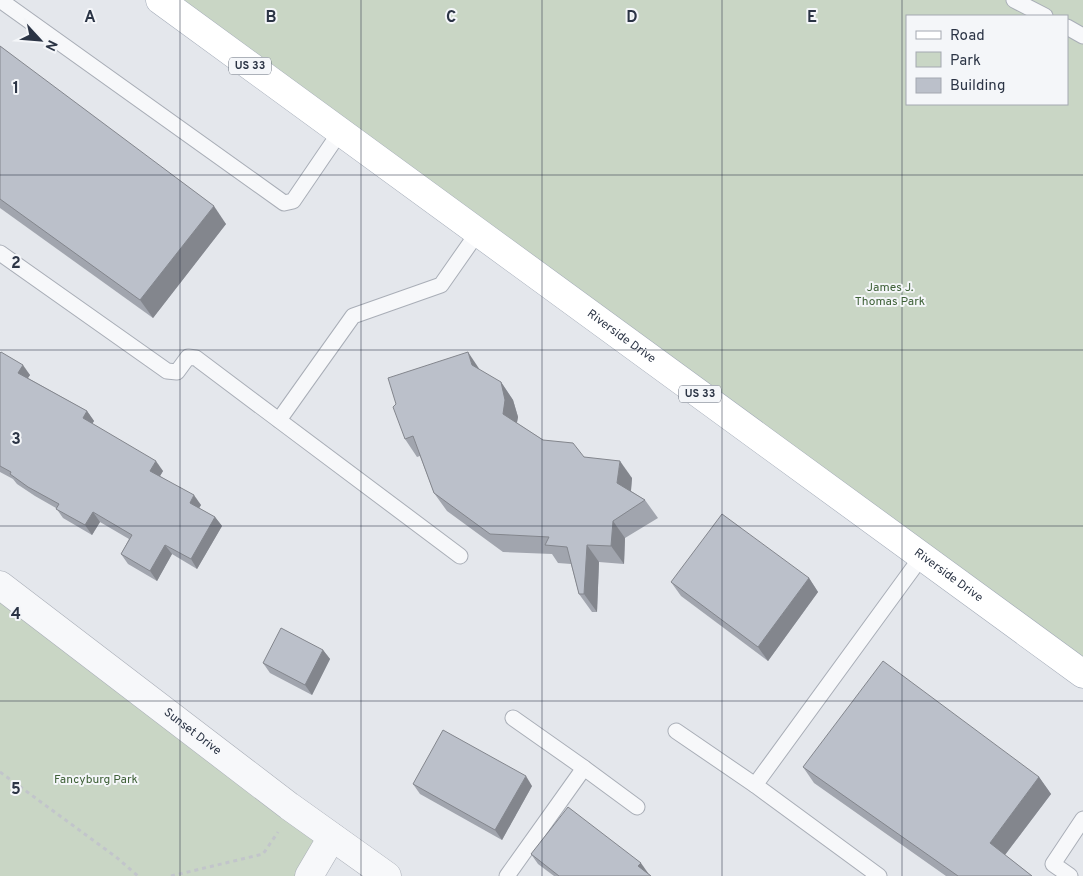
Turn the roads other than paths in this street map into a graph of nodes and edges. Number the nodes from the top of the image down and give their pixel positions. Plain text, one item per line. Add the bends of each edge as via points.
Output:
1 (0, 0) edge
2 (160, 0) edge
3 (1014, 0) edge
4 (1043, 15) edge
5 (1068, 28) edge
6 (1083, 36) edge
7 (340, 132) junction
8 (478, 232) junction
9 (0, 253) edge
10 (279, 420) junction
11 (460, 556) dead end
12 (922, 556) junction
13 (0, 585) edge
14 (1083, 674) edge
15 (513, 718) dead end
16 (676, 731) dead end
17 (584, 768) junction
18 (755, 785) junction
19 (637, 807) dead end
20 (1083, 819) edge
21 (332, 837) junction
22 (309, 876) edge
23 (387, 876) edge
24 (507, 876) edge
25 (879, 876) edge
26 (1070, 876) edge

1 - 7 lane via 284,203 293,201
2 - 7 main road, Riverside Drive / US 33
3 - 4 lane
5 - 6 lane
7 - 8 main road, Riverside Drive / US 33
8 - 10 lane via 441,285 353,316
8 - 12 main road, Riverside Drive / US 33
9 - 10 lane via 167,371 177,372 188,357 196,358
10 - 11 lane
12 - 14 main road, Riverside Drive / US 33
12 - 18 lane
13 - 21 street, Sunset Drive
15 - 17 lane
16 - 18 lane
17 - 19 lane
17 - 24 lane
18 - 25 lane
20 - 26 lane via 1054,864
21 - 22 street
21 - 23 street, Sunset Drive

